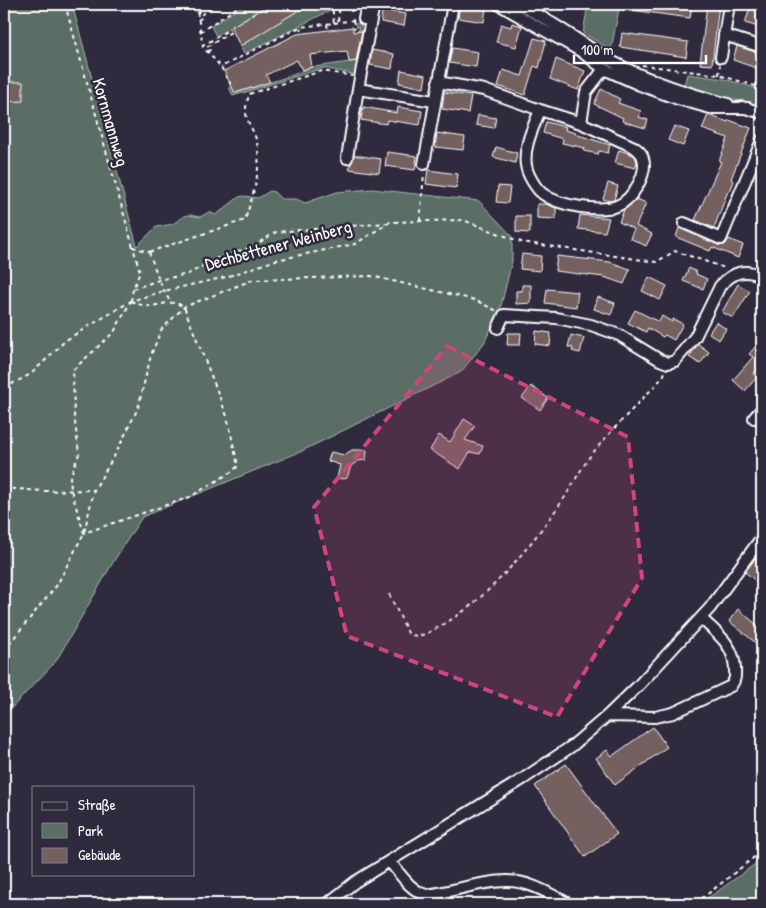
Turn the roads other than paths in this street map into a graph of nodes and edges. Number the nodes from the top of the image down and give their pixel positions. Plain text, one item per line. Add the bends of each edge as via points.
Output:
1 (367, 4) edge
2 (374, 4) edge
3 (452, 4) edge
4 (498, 4) edge
5 (518, 4) edge
6 (729, 4) edge
7 (356, 20) road end
8 (724, 35) junction
9 (762, 47) edge
10 (721, 58) dead end
11 (604, 69) junction
12 (438, 82) junction
13 (358, 89) junction
14 (434, 101) junction
15 (748, 108) junction
16 (540, 110) junction
17 (762, 113) edge
18 (581, 124) junction
19 (762, 140) edge
20 (346, 158) dead end
21 (424, 164) road end
22 (684, 223) dead end
23 (759, 275) edge
24 (498, 328) dead end
25 (762, 409) edge
26 (754, 418) dead end
27 (762, 536) edge
28 (701, 618) junction
29 (607, 716) junction
30 (390, 862) junction
31 (327, 904) edge
32 (569, 904) edge

1 - 7 street
2 - 13 street
3 - 12 street
4 - 11 street via 582,52
5 - 15 street via 628,68 675,88
6 - 8 street
8 - 9 street
8 - 10 street
11 - 15 street via 678,99 710,108
11 - 18 street via 586,92
12 - 14 street
12 - 16 street via 484,90
13 - 14 street
13 - 20 street
14 - 21 street
15 - 17 street
16 - 18 street
16 - 18 street via 527,144 526,165 542,193 555,201 578,206 604,208 618,205 637,185 643,172 643,157 634,147
19 - 22 street via 721,238
23 - 24 street via 736,272 720,286 696,337 672,362 660,360 619,335 556,318 504,315
25 - 26 street
27 - 28 street
28 - 29 street
28 - 29 street via 728,644 734,656 736,680 731,686 673,713 655,717
29 - 30 street via 572,746 523,779
30 - 31 street via 355,882
30 - 32 street via 411,887 426,895 508,881 545,891

